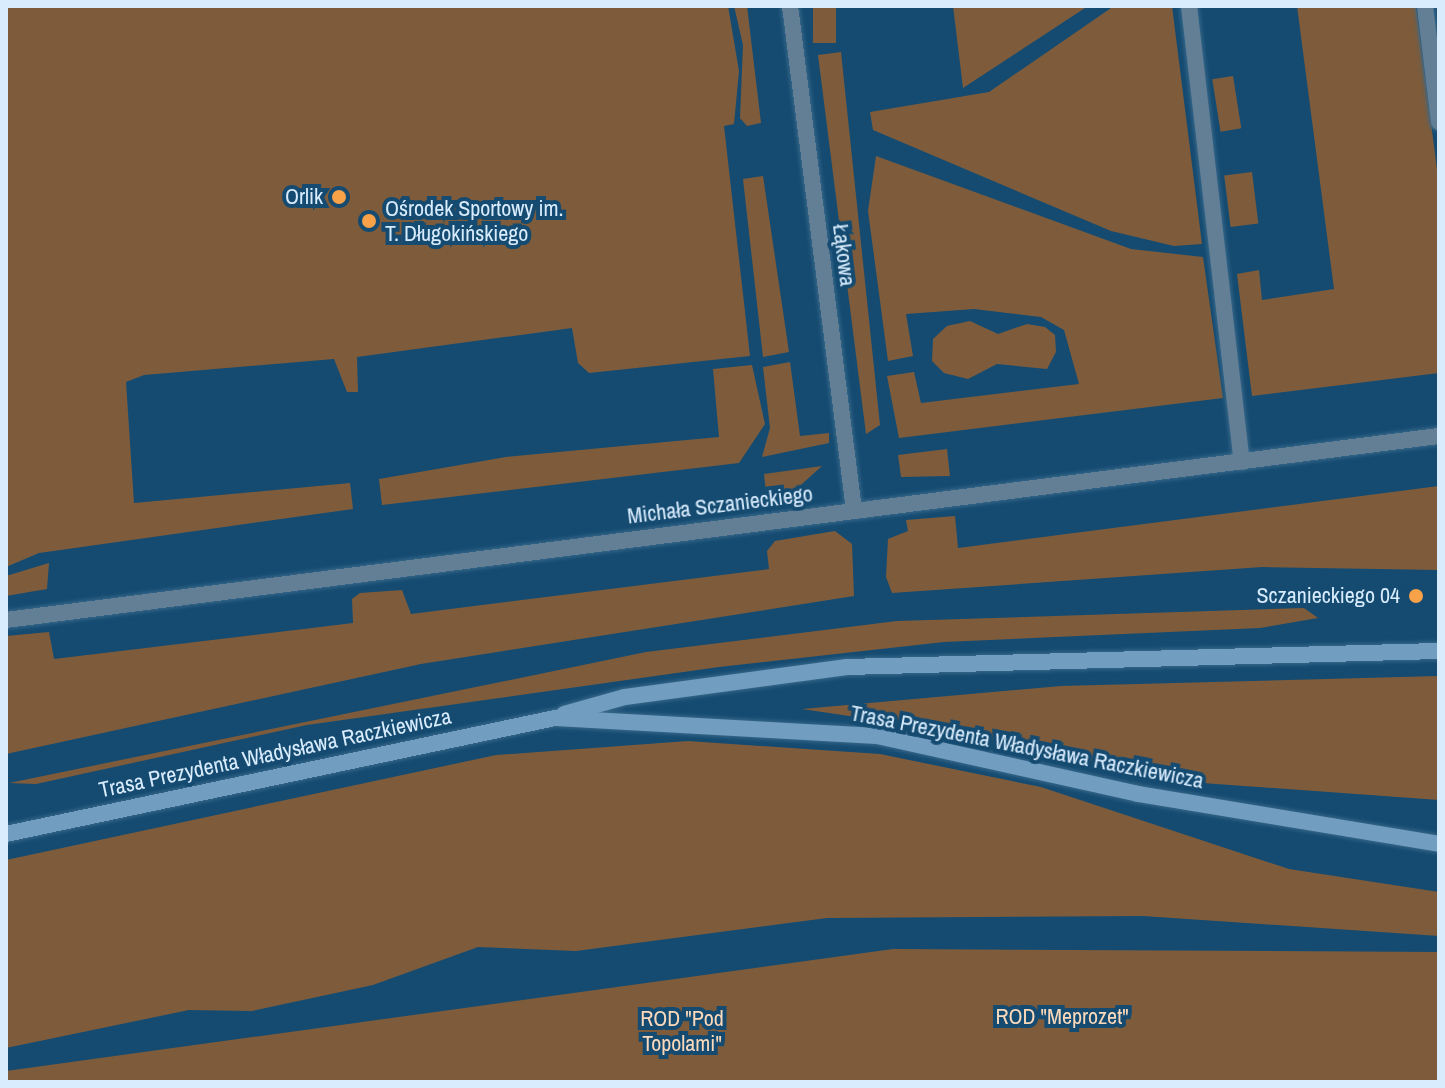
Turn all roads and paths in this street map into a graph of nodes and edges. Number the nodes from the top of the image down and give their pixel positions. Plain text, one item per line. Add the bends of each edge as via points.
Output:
1 (790, 6) edge
2 (1189, 6) edge
3 (1425, 6) edge
4 (1439, 122) edge
5 (1439, 436) edge
6 (1242, 462) junction
7 (854, 510) junction
8 (6, 620) edge
9 (1439, 651) edge
10 (555, 718) junction
11 (6, 834) edge
12 (1439, 844) edge

1 - 7 street, Łąkowa
2 - 6 street
3 - 4 street
5 - 6 street, Michała Sczanieckiego
6 - 7 street, Michała Sczanieckiego
7 - 8 street, Michała Sczanieckiego
9 - 10 main road, Trasa Prezydenta Władysława Raczkiewicza via 847,667 625,697
10 - 11 main road, Trasa Prezydenta Władysława Raczkiewicza
10 - 12 main road, Trasa Prezydenta Władysława Raczkiewicza via 877,736 1138,794

